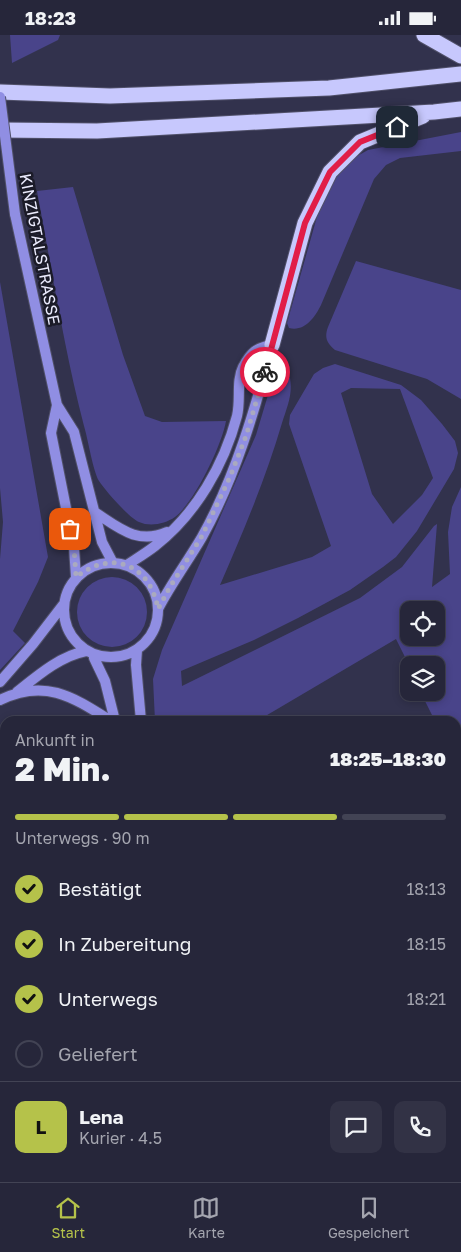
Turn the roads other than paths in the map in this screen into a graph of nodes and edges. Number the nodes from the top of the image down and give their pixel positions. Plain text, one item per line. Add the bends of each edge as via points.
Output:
1 (424, 35) edge
2 (461, 56) edge
3 (461, 73) edge
4 (0, 92) edge
5 (0, 97) edge
6 (461, 109) edge
7 (434, 112) junction
8 (0, 130) edge
9 (272, 345) junction
10 (57, 405) junction
11 (96, 513) junction
12 (174, 528) junction
13 (113, 563) junction
14 (127, 565) junction
15 (76, 577) junction
16 (63, 605) junction
17 (158, 609) junction
18 (137, 650) junction
19 (86, 651) junction
20 (98, 656) junction
21 (0, 682) edge
22 (16, 692) junction
23 (0, 700) edge
24 (103, 716) edge
25 (114, 716) edge
26 (141, 716) edge

1 - 2 highway
3 - 4 highway via 329,88 110,96
5 - 10 street, KINZIGTALSTRASSE, bridge via 15,214
6 - 7 highway
7 - 8 highway via 98,131
7 - 9 highway via 360,142 330,172 305,223
9 - 12 street via 258,348 242,369 238,413 228,445 192,509
9 - 17 street via 246,436 230,477 202,536
10 - 11 street, KINZIGTALSTRASSE via 74,431
10 - 15 street, KINZIGTALSTRASSE via 51,433 74,548
11 - 12 street via 142,537 152,537
11 - 13 street, KINZIGTALSTRASSE via 102,543
12 - 14 street
13 - 14 street
13 - 15 street via 99,564
14 - 17 street via 149,582 156,595
15 - 16 street
16 - 19 street via 68,631
16 - 21 street
17 - 18 street via 153,632
18 - 20 street via 118,657
18 - 26 street
19 - 20 street
19 - 22 street via 60,661
20 - 25 street via 94,658 105,681
22 - 23 street
22 - 24 street via 57,692

